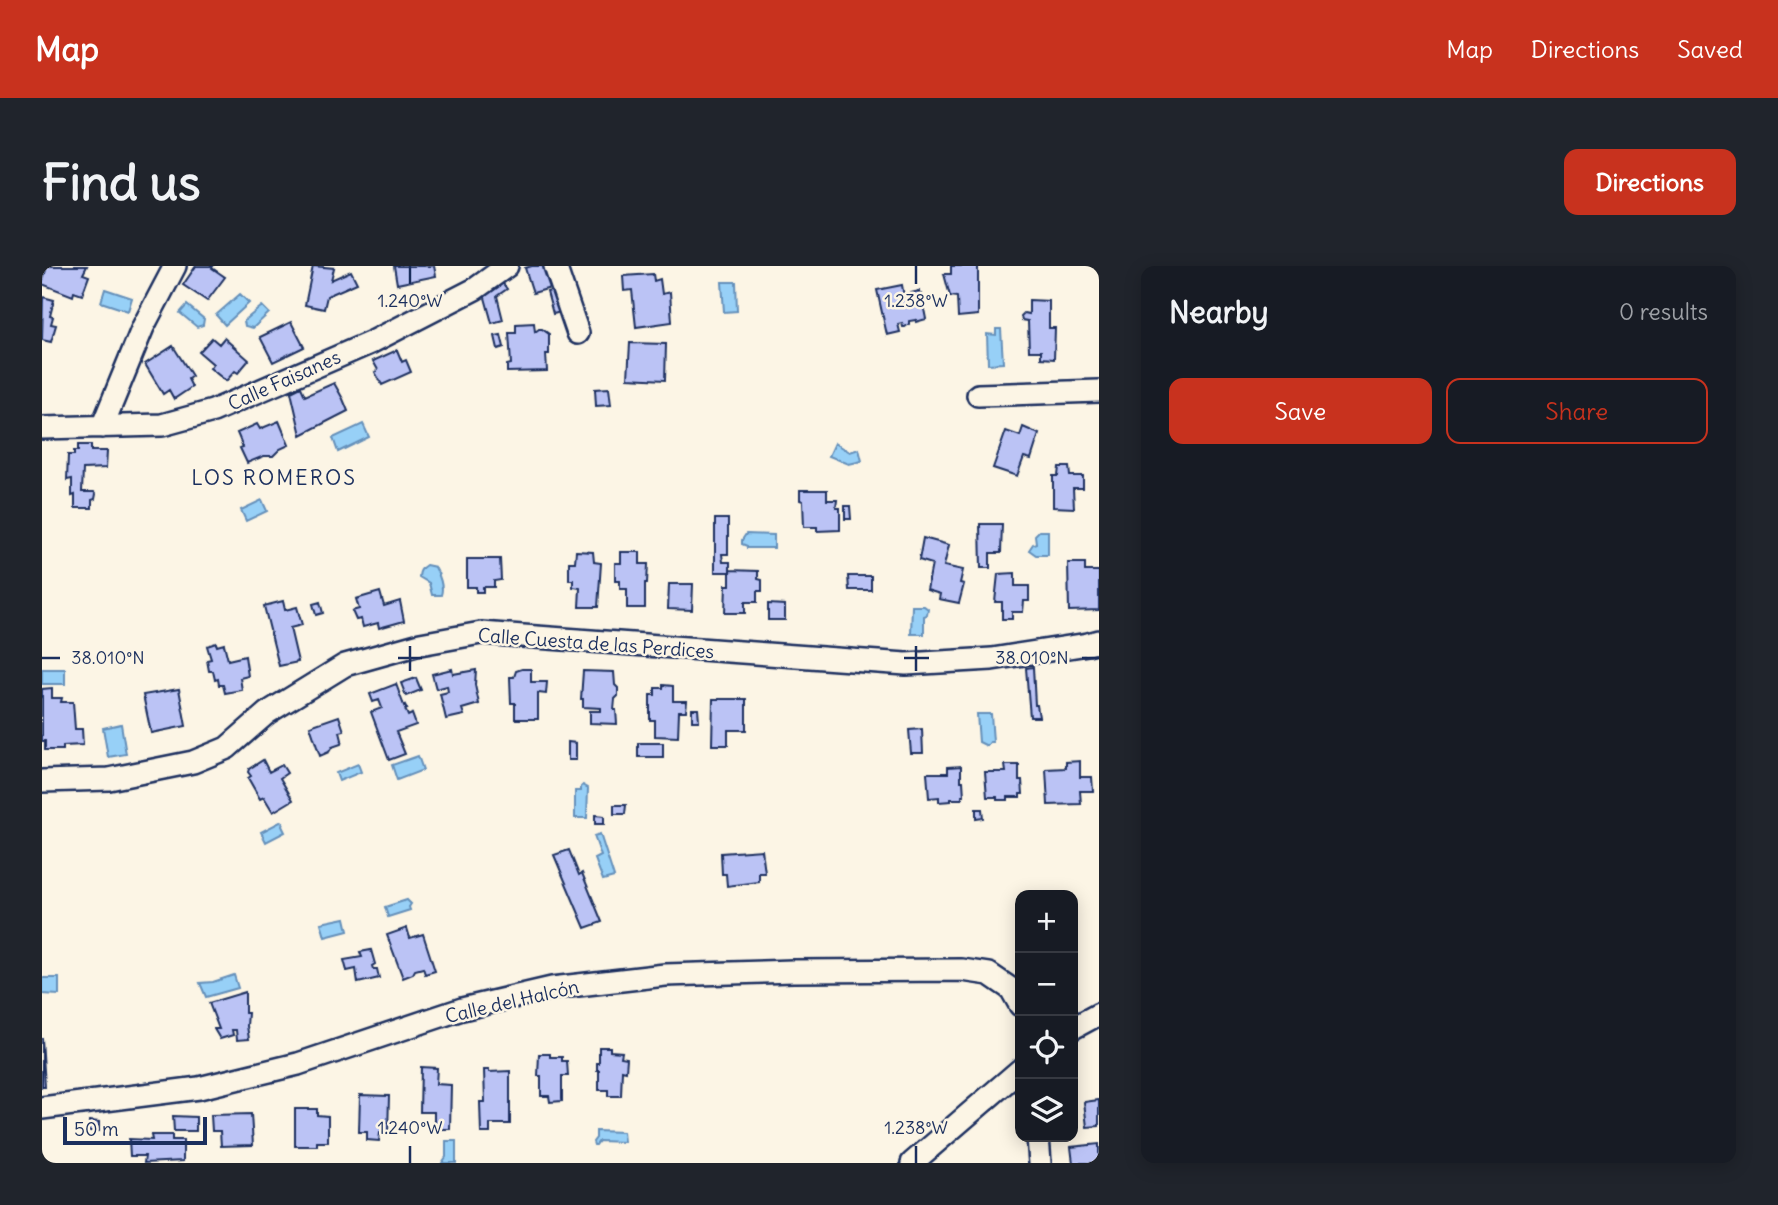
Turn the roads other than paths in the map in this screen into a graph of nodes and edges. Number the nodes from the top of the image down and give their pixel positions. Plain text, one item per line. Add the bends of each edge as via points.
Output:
1 (175, 266) edge
2 (507, 266) edge
3 (555, 266) edge
4 (578, 333) dead end
5 (1099, 391) edge
6 (978, 394) dead end
7 (102, 427) junction
8 (42, 428) edge
9 (1099, 641) edge
10 (42, 781) edge
11 (1015, 996) edge
12 (1099, 1014) edge
13 (1078, 1025) edge
14 (1015, 1074) edge
15 (42, 1108) edge
16 (1038, 1142) edge
17 (912, 1163) edge
18 (1040, 1163) edge

1 - 7 street via 143,327
2 - 7 street, Calle Faisanes via 475,289 372,342 213,411 162,425
3 - 4 street
5 - 6 street
7 - 8 street, Calle Faisanes
9 - 10 street, Calle Cuesta de las Perdices via 992,659 906,664 481,633 420,643 345,665 267,713 227,748 193,762 109,779
11 - 15 street, Calle del Halcón via 989,975 962,970 665,975 552,988 475,1006 298,1064 199,1088
12 - 13 street
14 - 17 street
16 - 18 street

